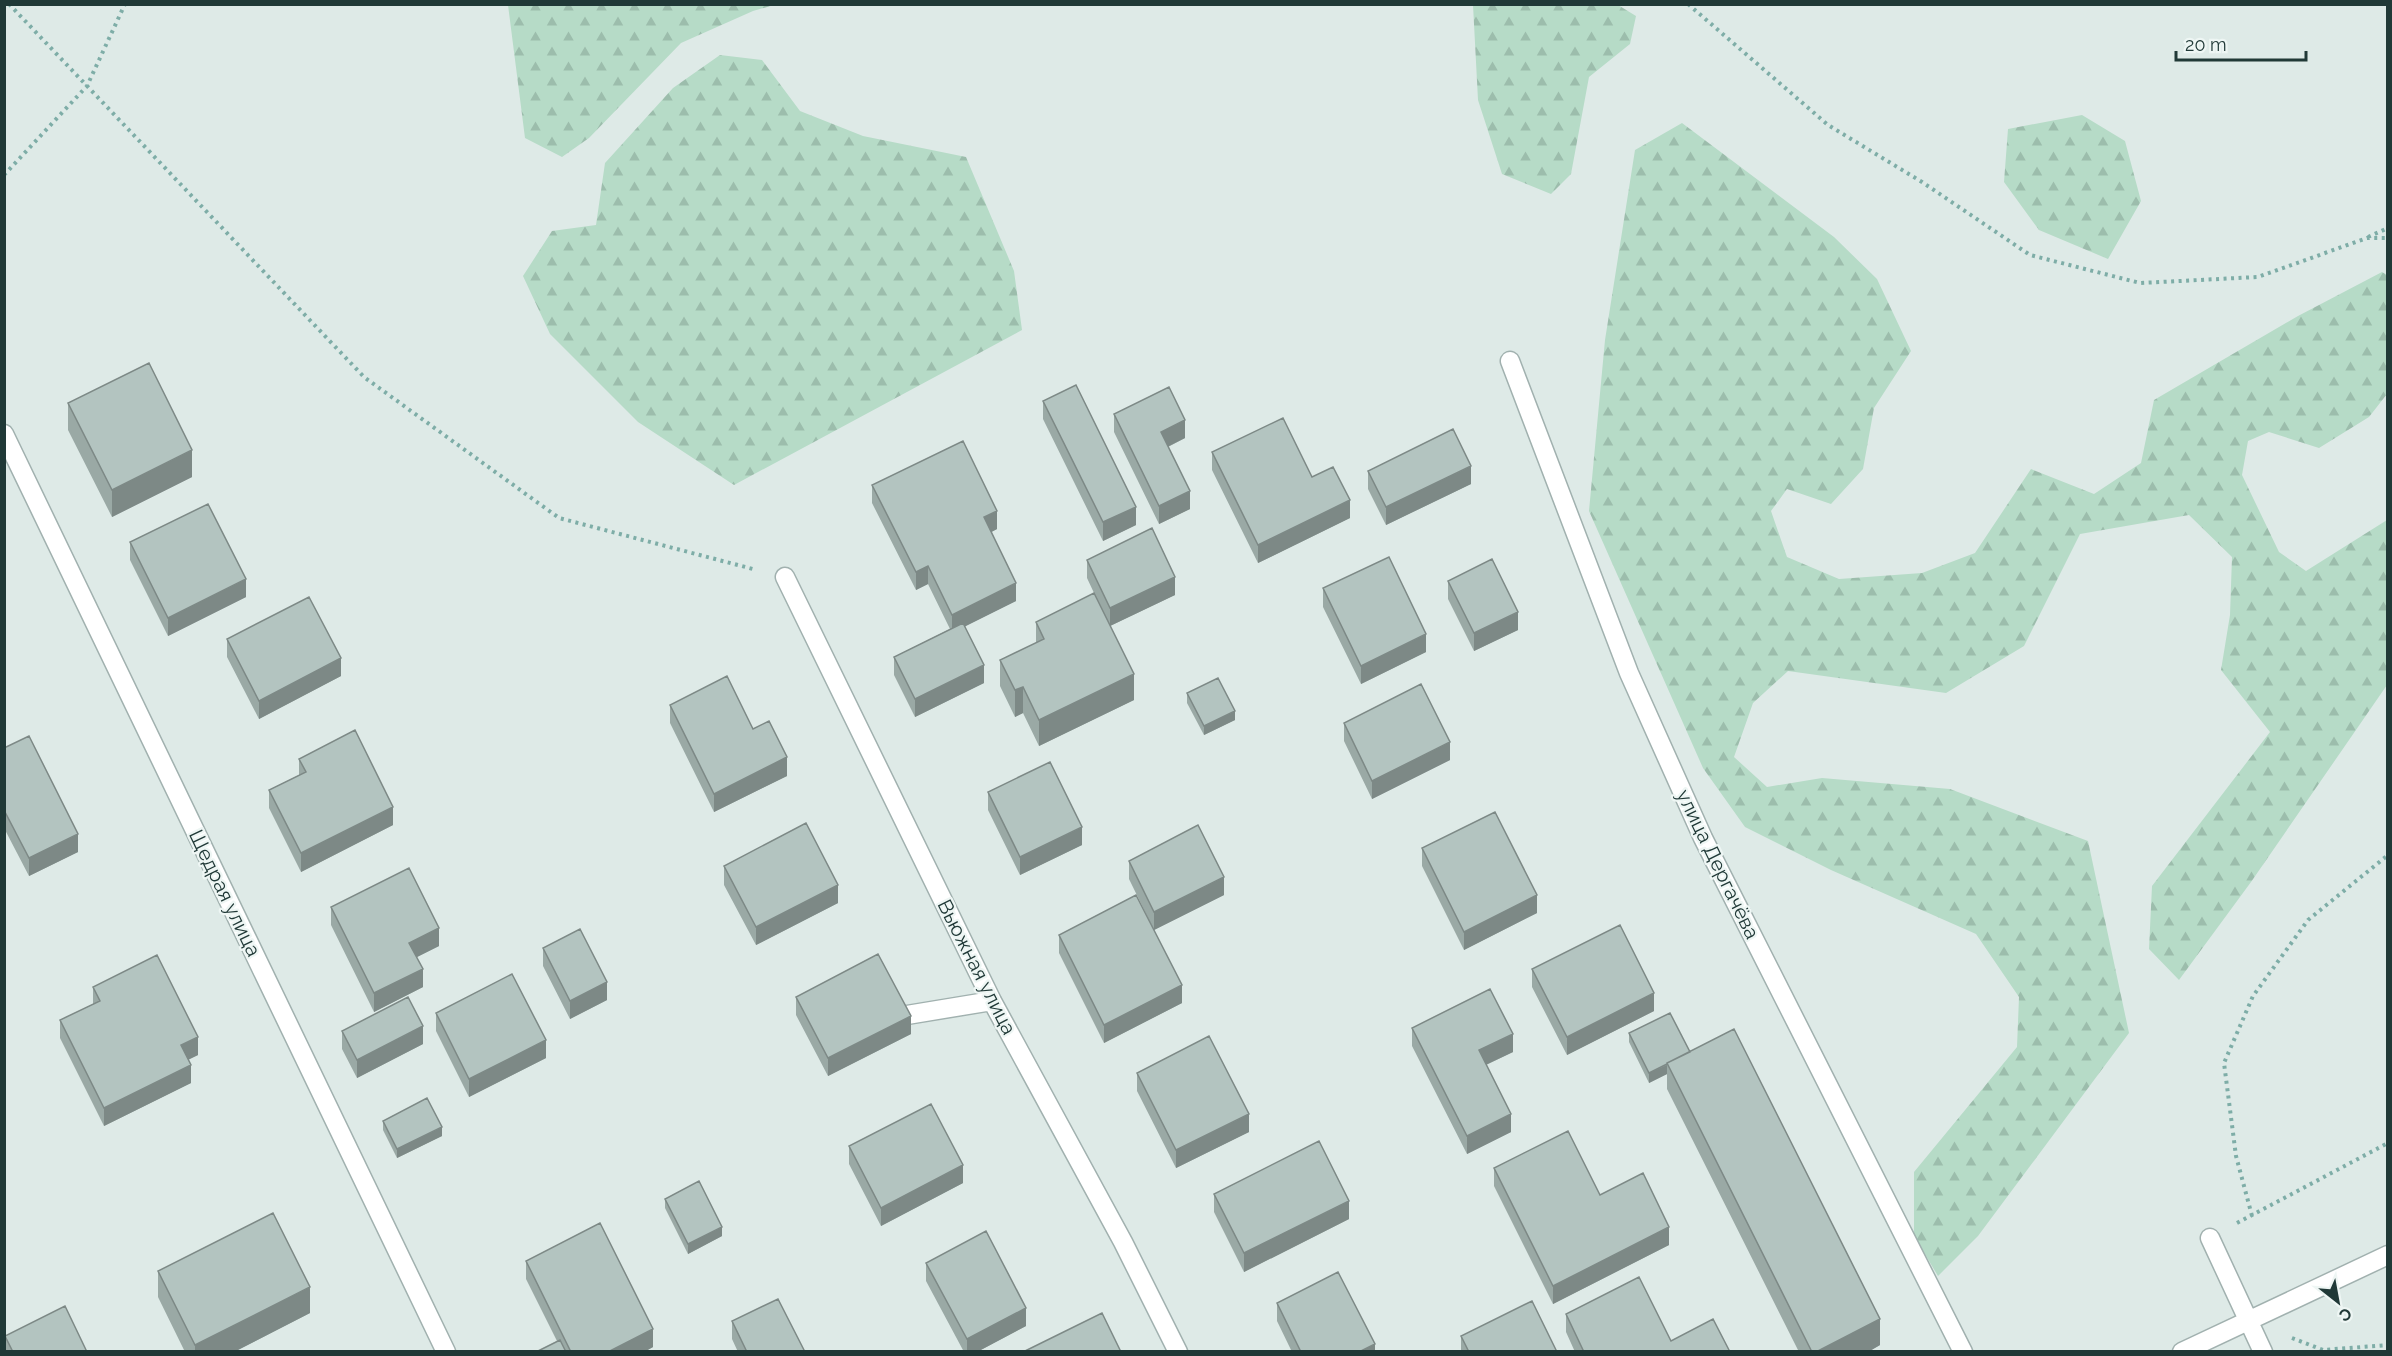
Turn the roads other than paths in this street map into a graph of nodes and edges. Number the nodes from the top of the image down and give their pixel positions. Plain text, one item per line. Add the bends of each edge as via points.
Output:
1 (1510, 361) dead end
2 (4, 435) edge
3 (785, 577) road end
4 (992, 1001) junction
5 (907, 1015) edge
6 (2210, 1238) road end
7 (2388, 1255) edge
8 (2248, 1321) junction
9 (446, 1352) edge
10 (1178, 1352) edge
11 (1963, 1352) edge
12 (2182, 1352) edge
13 (2263, 1352) edge

1 - 11 street, улица Дергачёва via 1629,673 1703,838
2 - 9 street, Щедрая улица
3 - 4 street, Вьюжная улица
4 - 5 street
4 - 10 street, Вьюжная улица
6 - 8 street
7 - 8 street
8 - 12 street
8 - 13 street

